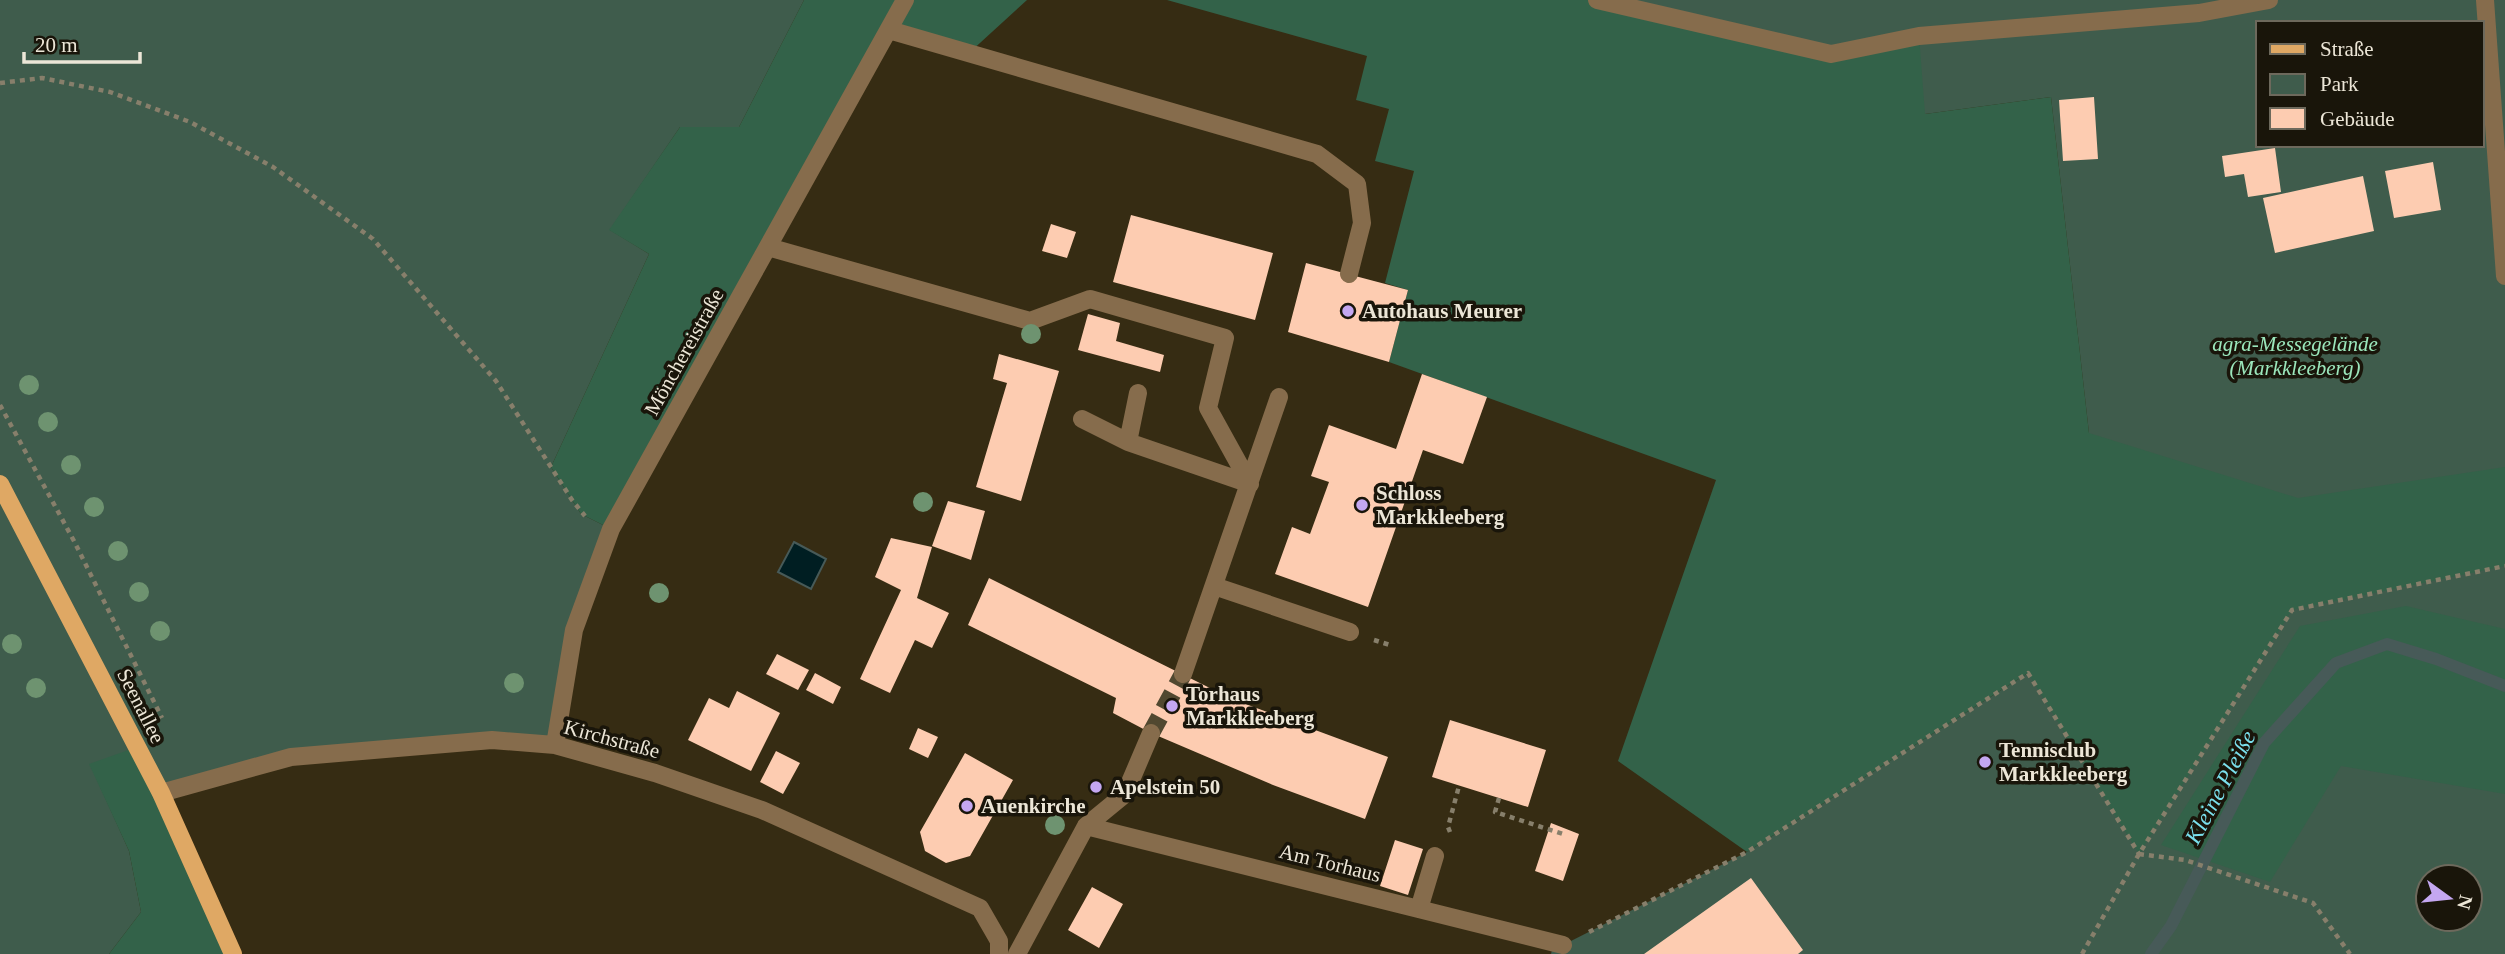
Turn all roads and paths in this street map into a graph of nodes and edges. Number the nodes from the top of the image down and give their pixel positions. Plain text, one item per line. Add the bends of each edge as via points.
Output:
1 (905, 0) edge
2 (1597, 0) edge
3 (2269, 0) edge
4 (2485, 0) edge
5 (888, 30) junction
6 (0, 83) edge
7 (768, 247) junction
8 (1349, 274) dead end
9 (2505, 276) edge
10 (1138, 393) dead end
11 (1279, 397) dead end
12 (0, 405) edge
13 (1082, 419) dead end
14 (1128, 443) junction
15 (0, 484) edge
16 (1250, 484) junction
17 (611, 529) junction
18 (2505, 566) edge
19 (1214, 586) junction
20 (1350, 632) dead end
21 (1183, 674) tunnel mouth
22 (162, 718) dead end
23 (1151, 733) tunnel mouth
24 (555, 746) junction
25 (1459, 786) dead end
26 (161, 793) junction
27 (1499, 798) dead end
28 (1086, 826) junction
29 (1563, 834) dead end
30 (2139, 854) junction
31 (1435, 856) joint
32 (1419, 909) junction
33 (1563, 945) joint
34 (233, 954) edge
35 (999, 954) edge
36 (1017, 954) edge
37 (2082, 954) edge
38 (2350, 954) edge

1 - 5 street, Mönchereistraße
2 - 3 street via 1831,54 1919,36 2199,13
4 - 9 street
5 - 7 street, Mönchereistraße
5 - 8 street via 1317,154 1357,184 1362,223
6 - 17 path via 42,78 110,92 190,122 273,167 373,239 496,381 581,514
7 - 16 street via 1030,321 1090,299 1225,338 1208,408
7 - 17 street, Mönchereistraße
10 - 14 street
11 - 16 street
12 - 22 path
13 - 14 street
14 - 16 street
15 - 26 main road, Seenallee
16 - 19 street
17 - 24 street, Mönchereistraße via 575,630
18 - 30 path via 2292,610
19 - 20 street
19 - 21 street
23 - 28 street via 1125,794
24 - 26 street, Kirchstraße via 492,740 291,757
24 - 35 street, Kirchstraße via 655,773 762,810 980,908 999,941
25 - 31 path via 1448,827 1453,842
26 - 34 main road, Seenallee
27 - 29 path via 1495,812
28 - 32 street, Am Torhaus
28 - 36 street
30 - 33 path via 2028,673 1747,852
30 - 37 path
30 - 38 path via 2185,859 2313,903
31 - 32 street
32 - 33 street, Am Torhaus

